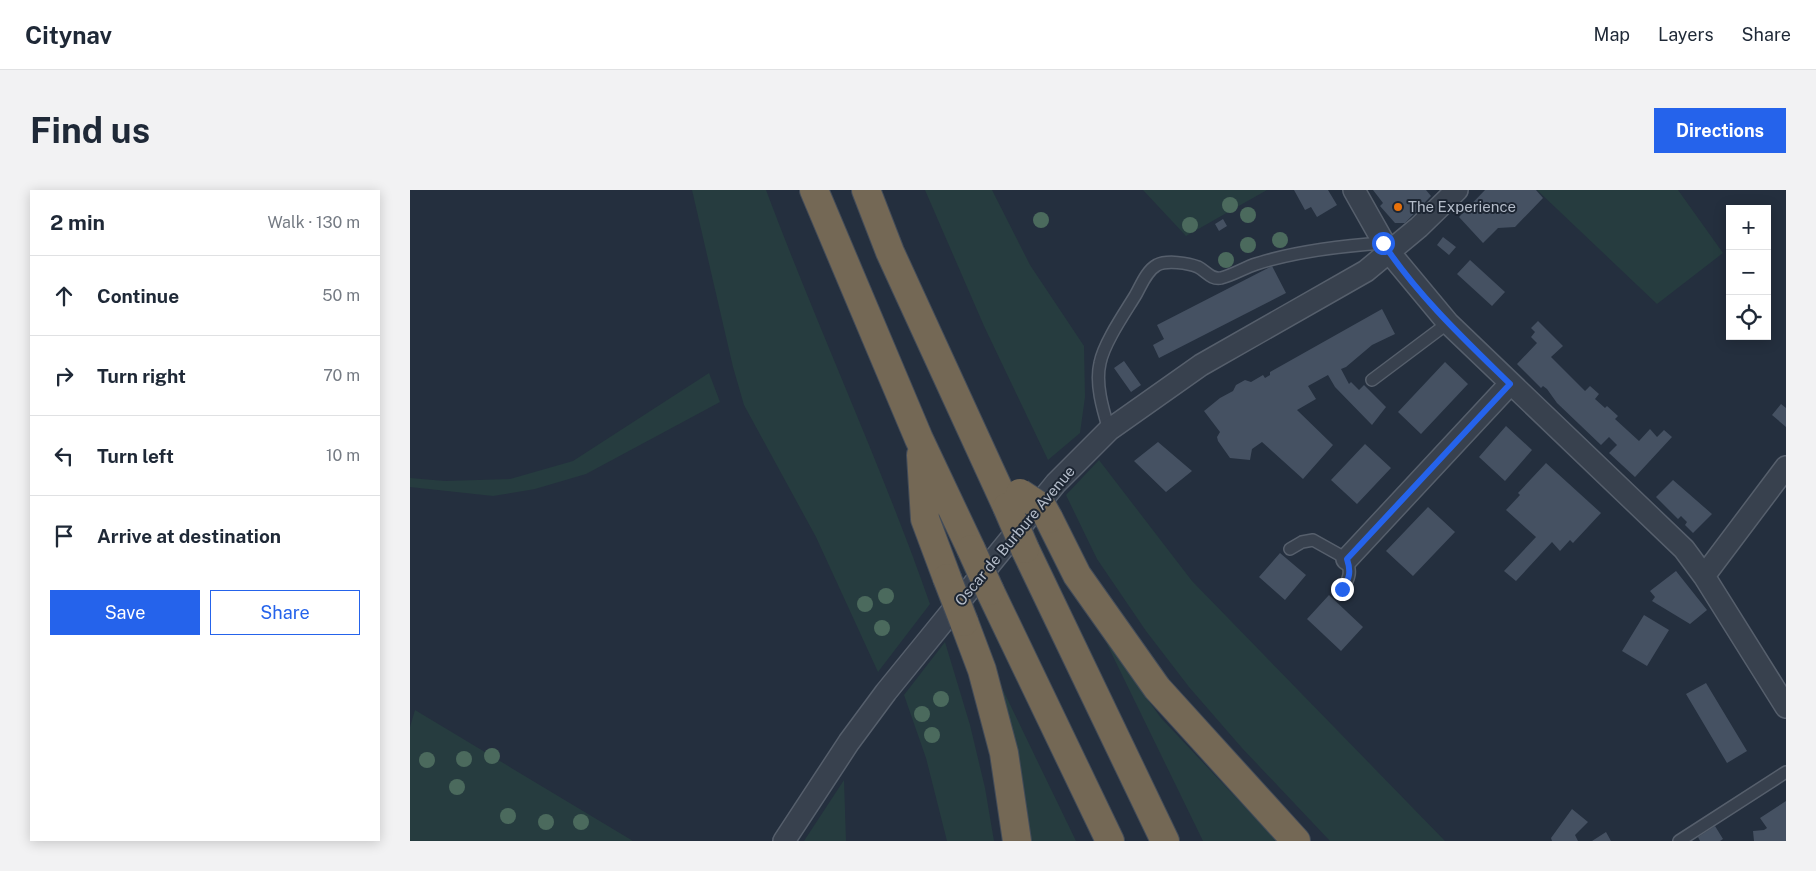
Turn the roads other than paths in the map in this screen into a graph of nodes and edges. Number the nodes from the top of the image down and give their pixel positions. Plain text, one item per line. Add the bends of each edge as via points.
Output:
1 (814, 190) edge
2 (866, 190) edge
3 (1354, 190) edge
4 (1457, 190) edge
5 (1386, 248) junction
6 (1448, 323) junction
7 (1372, 380) dead end
8 (1510, 384) junction
9 (1109, 430) junction
10 (919, 439) junction
11 (1786, 466) edge
12 (1013, 500) junction
13 (1290, 549) dead end
14 (1347, 559) junction
15 (1704, 576) junction
16 (1342, 589) dead end
17 (1786, 707) edge
18 (1786, 772) edge
19 (784, 841) edge
20 (1017, 841) edge
21 (1110, 841) edge
22 (1165, 841) edge
23 (1296, 841) edge
24 (1679, 841) edge

1 - 10 highway
2 - 12 highway via 890,252 991,474
3 - 5 street
4 - 5 street, Oscar de Burbure Avenue via 1419,227
5 - 6 street
5 - 9 street, Oscar de Burbure Avenue via 1354,278 1201,365
5 - 9 lane via 1359,245 1287,256 1219,278 1184,264 1157,265 1147,275 1113,331 1100,363 1099,386
6 - 7 lane
6 - 8 street
8 - 14 street
8 - 15 street via 1671,535
9 - 19 street, Oscar de Burbure Avenue via 1056,483 886,692
10 - 20 highway, bridge via 925,519 982,670 1004,753
10 - 21 highway, bridge
11 - 15 street
12 - 22 highway, bridge via 1025,550
12 - 23 highway, bridge via 1043,508 1077,574 1157,688
13 - 14 lane via 1313,540
14 - 16 lane via 1350,570 1348,582
15 - 17 street
18 - 24 lane

